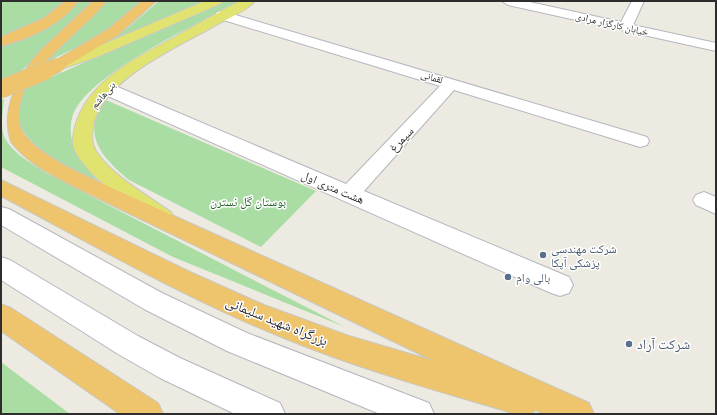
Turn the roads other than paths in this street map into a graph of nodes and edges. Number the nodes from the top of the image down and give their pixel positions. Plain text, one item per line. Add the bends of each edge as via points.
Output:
1 (72, 1) edge
2 (100, 1) edge
3 (150, 1) edge
4 (249, 1) edge
5 (508, 1) edge
6 (638, 1) edge
7 (219, 8) edge
8 (625, 27) junction
9 (1, 42) edge
10 (716, 47) edge
11 (58, 65) junction
12 (452, 83) junction
13 (1, 88) edge
14 (107, 89) junction
15 (640, 142) dead end
16 (1, 187) edge
17 (349, 194) junction
18 (1, 215) edge
19 (171, 224) junction
20 (1, 267) edge
21 (560, 285) dead end
22 (1, 316) edge
23 (147, 414) edge
24 (268, 414) edge
25 (418, 414) edge
26 (569, 414) edge
27 (578, 414) edge

1 - 9 highway via 44,24
2 - 19 highway via 21,82 14,97 11,125 17,138 26,147 55,167
3 - 11 highway via 113,32
4 - 7 main road, بنی‌هاشم
5 - 8 street, خیابان کارگزار مرادی
6 - 8 street
7 - 11 main road
7 - 12 street, لقمانی
7 - 14 main road, بنی‌هاشم via 122,75
8 - 10 street, خیابان کارگزار مرادی
11 - 13 highway, bridge
12 - 15 street, لقمانی
12 - 17 street, سیمرغ
14 - 17 street, هشت متری اول
14 - 19 main road, بنی‌هاشم via 92,106 84,124 83,144 87,154 122,187
16 - 26 highway, بزرگراه شهید سلیمانی via 220,298 294,330
17 - 21 street, هشت متری اول
18 - 25 street via 153,301 237,342
19 - 27 highway
20 - 24 street via 128,345 170,368
22 - 23 highway

